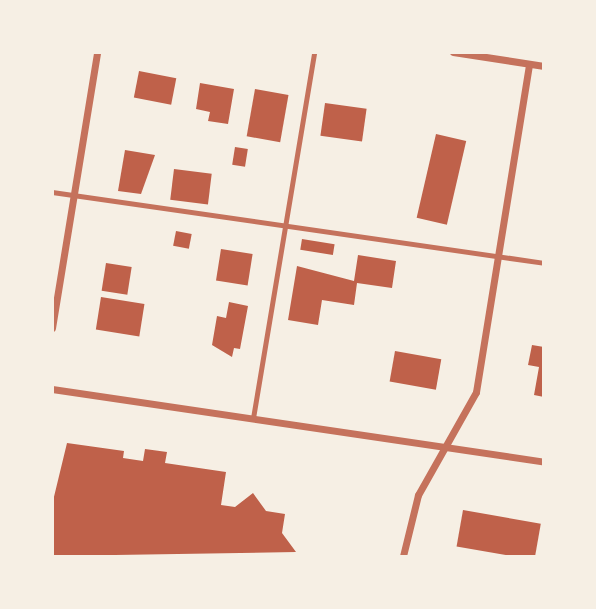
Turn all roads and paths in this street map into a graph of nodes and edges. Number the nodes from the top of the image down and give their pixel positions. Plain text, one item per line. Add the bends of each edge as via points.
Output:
1 (97, 52) edge
2 (314, 52) edge
3 (453, 52) edge
4 (529, 64) junction
5 (544, 66) edge
6 (52, 192) edge
7 (74, 196) junction
8 (283, 227) junction
9 (498, 257) junction
10 (544, 263) edge
11 (52, 328) edge
12 (52, 389) edge
13 (253, 418) junction
14 (446, 449) junction
15 (544, 462) edge
16 (404, 556) edge

1 - 7 street
2 - 8 lane
3 - 4 street
4 - 5 street
4 - 9 street
6 - 7 lane
7 - 8 lane
7 - 11 street
8 - 9 lane
8 - 13 lane
9 - 10 lane
9 - 14 street via 476,392
12 - 13 street
13 - 14 street
14 - 15 street
14 - 16 street via 418,495

